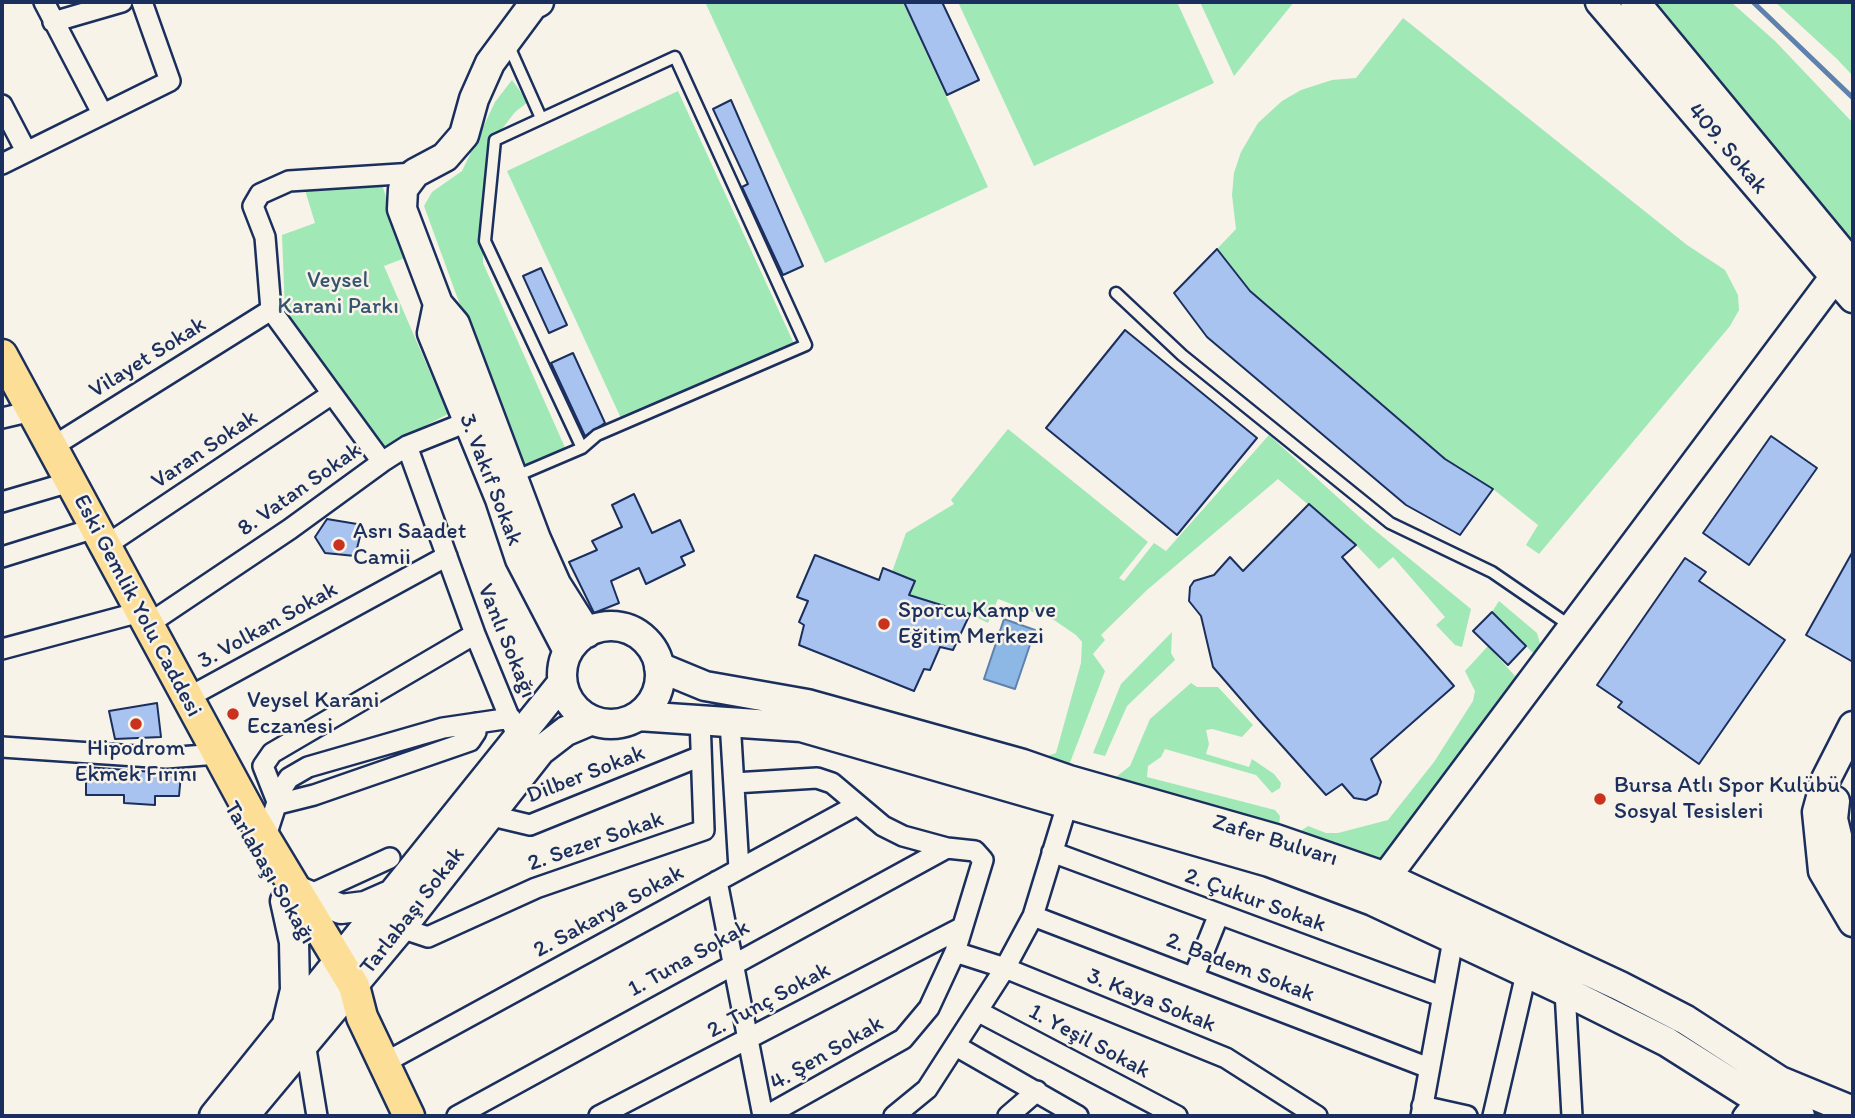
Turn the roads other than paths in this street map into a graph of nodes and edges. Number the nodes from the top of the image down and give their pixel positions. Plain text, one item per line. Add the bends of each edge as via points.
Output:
1 (44, 2) edge
2 (122, 2) edge
3 (142, 2) edge
4 (540, 2) edge
5 (1600, 2) edge
6 (1635, 2) edge
7 (53, 22) junction
8 (506, 39) junction
9 (2, 105) edge
10 (103, 113) junction
11 (541, 118) junction
12 (26, 151) junction
13 (2, 164) edge
14 (415, 173) junction
15 (382, 175) junction
16 (402, 209) junction
17 (1846, 267) edge
18 (1116, 293) dead end
19 (1853, 298) edge
20 (271, 310) junction
21 (2, 355) edge
22 (332, 394) junction
23 (32, 411) junction
24 (480, 417) junction
25 (2, 418) edge
26 (407, 446) junction
27 (51, 447) junction
28 (582, 448) junction
29 (382, 462) junction
30 (504, 481) junction
31 (70, 482) junction
32 (2, 502) edge
33 (100, 537) junction
34 (447, 556) junction
35 (2, 557) edge
36 (144, 619) junction
37 (1573, 627) junction
38 (475, 634) junction
39 (578, 642) junction
40 (2, 649) edge
41 (659, 667) junction
42 (562, 683) junction
43 (192, 708) junction
44 (638, 716) junction
45 (700, 719) junction
46 (592, 720) junction
47 (730, 721) junction
48 (476, 723) junction
49 (1853, 726) edge
50 (514, 727) junction
51 (2, 747) edge
52 (1853, 749) edge
53 (205, 755) junction
54 (701, 756) junction
55 (734, 783) junction
56 (278, 804) junction
57 (857, 805) junction
58 (1067, 805) junction
59 (488, 815) junction
60 (265, 839) junction
61 (947, 848) junction
62 (1052, 852) junction
63 (390, 858) dead end
64 (738, 869) junction
65 (1386, 877) junction
66 (718, 881) junction
67 (1853, 886) edge
68 (393, 894) junction
69 (295, 895) junction
70 (1373, 901) junction
71 (1219, 914) junction
72 (1033, 916) junction
73 (1853, 922) edge
74 (401, 928) junction
75 (961, 928) junction
76 (1453, 940) junction
77 (955, 953) junction
78 (733, 963) junction
79 (333, 967) junction
80 (1005, 968) junction
81 (1525, 974) junction
82 (1194, 976) junction
83 (1565, 991) junction
84 (1441, 996) junction
85 (353, 1001) junction
86 (979, 1012) junction
87 (296, 1033) junction
88 (749, 1040) junction
89 (956, 1046) junction
90 (384, 1063) junction
91 (1429, 1068) junction
92 (1037, 1091) junction
93 (1750, 1107) edge
94 (1421, 1111) edge
95 (1853, 1111) edge
96 (224, 1115) edge
97 (317, 1116) edge
98 (409, 1116) edge
99 (457, 1116) edge
100 (599, 1116) edge
101 (765, 1116) edge
102 (894, 1116) edge
103 (1008, 1116) edge
104 (1078, 1116) edge
105 (1177, 1116) edge
106 (1317, 1116) edge
107 (1467, 1116) edge
108 (1493, 1116) edge
109 (1572, 1116) edge
110 (1800, 1116) edge

1 - 7 street
2 - 7 street
3 - 10 street via 170,81
4 - 8 main road
5 - 17 main road, 409. Sokak
6 - 17 main road, 409. Sokak
7 - 10 street
8 - 11 lane
8 - 14 main road via 474,99 464,135 445,157
9 - 12 street
10 - 12 street
11 - 28 lane via 495,140 485,241
11 - 28 lane via 675,57 806,345 597,435
12 - 13 street
14 - 15 street
14 - 16 main road via 403,189
15 - 16 street via 391,183
15 - 20 street via 289,181 260,194 253,206 265,237
16 - 24 main road, 3. Vakıf Sokak via 438,304 455,324
17 - 19 main road, 409. Sokak
17 - 37 main road
18 - 37 lane via 1182,355 1390,523 1492,572
20 - 22 street
20 - 27 street, Vilayet Sokak
21 - 23 main road, Eski Gemlik Yolu Caddesi
22 - 29 street
22 - 33 street, Varan Sokak
23 - 25 street
23 - 27 main road, Eski Gemlik Yolu Caddesi
24 - 26 street, 8. Vatan Sokak
24 - 30 main road, 3. Vakıf Sokak
26 - 29 street, 8. Vatan Sokak
26 - 34 street, Vanlı Sokağı
27 - 31 main road, Eski Gemlik Yolu Caddesi
28 - 30 lane
29 - 36 street, 8. Vatan Sokak via 290,529
30 - 39 main road, 3. Vakıf Sokak via 536,539
31 - 32 street
31 - 33 main road, Eski Gemlik Yolu Caddesi
33 - 35 street, Varan Sokak
33 - 36 main road, Eski Gemlik Yolu Caddesi
34 - 38 street, Vanlı Sokağı
34 - 43 street, 3. Volkan Sokak
36 - 40 street, 8. Vatan Sokak
36 - 43 main road, Eski Gemlik Yolu Caddesi
37 - 65 main road
38 - 50 street, Vanlı Sokağı
38 - 56 street via 272,753 263,765
39 - 41 main road via 610,626 625,628 650,646
39 - 42 main road via 562,666
41 - 44 main road via 657,691
41 - 65 main road, Zafer Bulvarı via 705,686 807,704 1023,764 1276,839
42 - 46 main road via 578,712
42 - 50 main road
43 - 53 main road, Tarlabaşı Sokağı
43 - 60 main road, Eski Gemlik Yolu Caddesi
44 - 45 main road, Zafer Bulvarı
44 - 46 main road via 624,723
45 - 47 main road, Zafer Bulvarı
45 - 54 street, 2. Sezer Sokak
46 - 59 main road, Tarlabaşı Sokak via 566,731 540,751
47 - 55 street
47 - 58 main road, Zafer Bulvarı via 801,727
48 - 50 street
48 - 56 street via 470,741
48 - 56 street via 443,728 308,767 289,778
49 - 73 main road via 1826,779 1817,812 1823,871
50 - 68 main road
51 - 53 street via 166,758
52 - 67 main road via 1839,778 1833,819
53 - 69 main road, Tarlabaşı Sokağı via 234,814
54 - 59 street, Dilber Sokak via 530,825
54 - 74 street, 2. Sezer Sokak via 704,830 536,888 428,937
55 - 57 street, 4. Şen Sokak via 817,779 832,783
55 - 64 street
56 - 60 street
57 - 61 street, 4. Şen Sokak via 883,826
57 - 64 street, 2. Sakarya Sokak
58 - 62 street
58 - 70 main road, Zafer Bulvarı via 1269,862
59 - 74 main road, Tarlabaşı Sokak
60 - 69 main road, Eski Gemlik Yolu Caddesi
61 - 75 street, 4. Şen Sokak via 975,851 983,860
61 - 78 street, 1. Tuna Sokak
62 - 71 street, 2. Çukur Sokak
62 - 72 street
63 - 69 street
64 - 66 street, 2. Sakarya Sokak
65 - 70 main road
65 - 95 main road, Zafer Bulvarı via 1560,956 1686,1020 1780,1081
66 - 78 street
66 - 90 street, 2. Sakarya Sokak
68 - 69 main road via 365,906 341,909
68 - 79 main road
69 - 79 main road, Eski Gemlik Yolu Caddesi
69 - 87 main road
70 - 76 main road, Zafer Bulvarı
71 - 82 street
71 - 84 street, 2. Çukur Sokak
72 - 80 street
72 - 82 street, 2. Badem Sokak
74 - 85 main road, Tarlabaşı Sokak
75 - 77 street, 4. Şen Sokak
75 - 88 street, 2. Tunç Sokak
76 - 81 main road, Zafer Bulvarı
76 - 84 street
77 - 80 street, 3. Kaya Sokak
77 - 101 street, 4. Şen Sokak via 929,1009 903,1039
78 - 88 street
78 - 99 street, 1. Tuna Sokak
79 - 85 main road, Eski Gemlik Yolu Caddesi
79 - 87 main road
80 - 86 street
80 - 106 street, 3. Kaya Sokak via 1226,1058
81 - 83 main road, Zafer Bulvarı
81 - 108 street
82 - 91 street, 2. Badem Sokak
83 - 93 main road, Zafer Bulvarı via 1667,1042
83 - 109 street
84 - 91 street
85 - 87 main road, Tarlabaşı Sokak
85 - 90 main road, Eski Gemlik Yolu Caddesi
86 - 89 street
86 - 105 street, 1. Yeşil Sokak
87 - 96 main road, Tarlabaşı Sokak
87 - 97 street
88 - 100 street, 2. Tunç Sokak
88 - 101 street
89 - 92 street
89 - 102 street via 927,1089
90 - 98 main road, Eski Gemlik Yolu Caddesi
91 - 94 street
92 - 103 street
92 - 104 street
93 - 110 main road, Zafer Bulvarı
94 - 107 street

